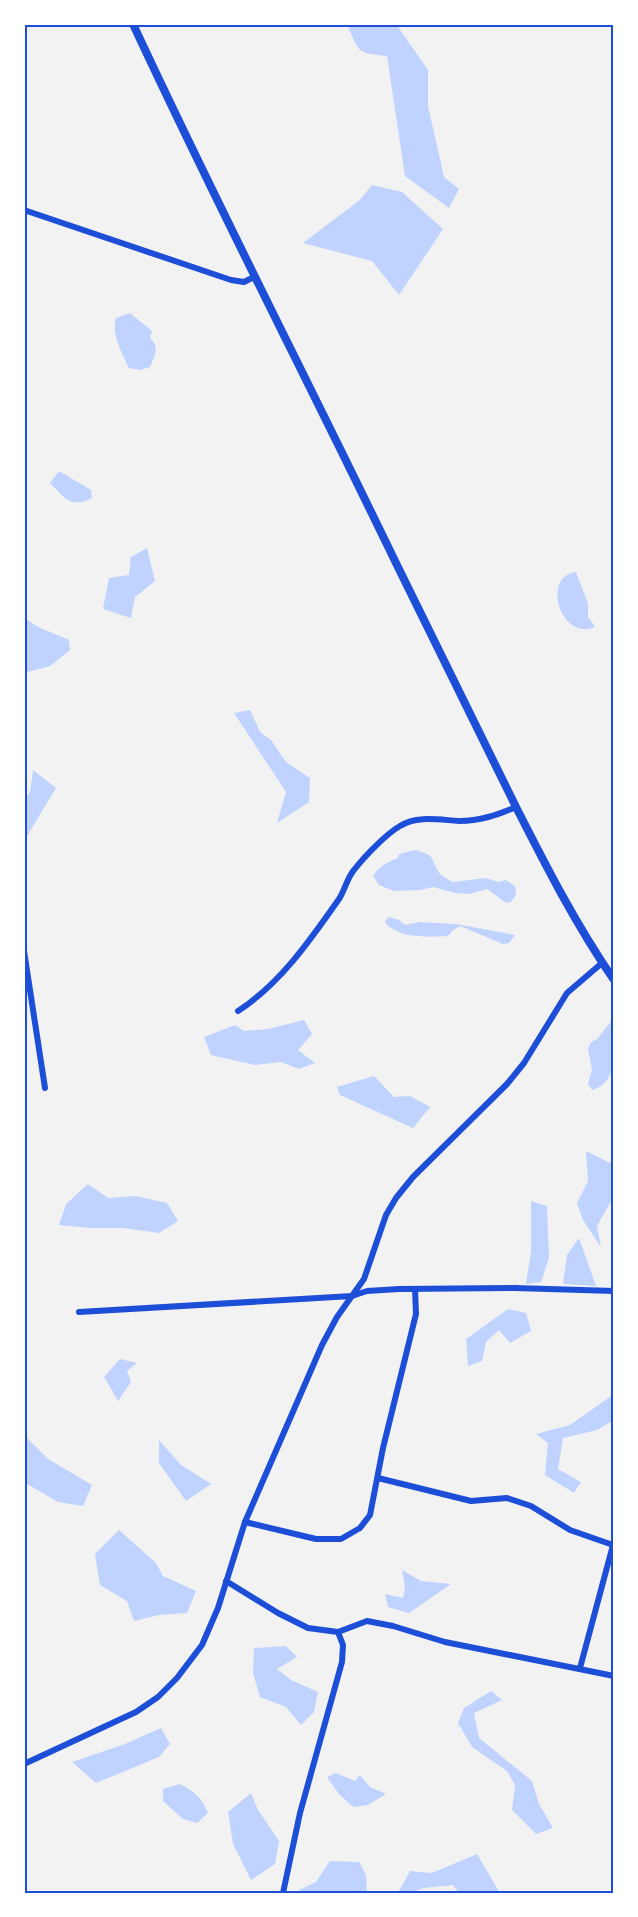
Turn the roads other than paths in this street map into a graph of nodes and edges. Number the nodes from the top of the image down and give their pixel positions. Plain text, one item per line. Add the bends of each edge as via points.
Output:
1 (133, 24) edge
2 (24, 210) edge
3 (254, 277) junction
4 (516, 807) junction
5 (24, 951) edge
6 (602, 963) junction
7 (614, 980) edge
8 (238, 1011) dead end
9 (45, 1088) dead end
10 (415, 1289) junction
11 (614, 1291) edge
12 (352, 1296) junction
13 (80, 1312) dead end
14 (378, 1478) junction
15 (245, 1522) junction
16 (226, 1581) junction
17 (338, 1632) junction
18 (580, 1668) junction
19 (614, 1676) edge
20 (24, 1764) edge
21 (283, 1893) edge

1 - 3 main road
2 - 3 street via 231,280 244,282
3 - 4 main road
4 - 6 main road
4 - 8 street via 490,818 418,820 399,826 352,871 341,895 258,999
5 - 9 street
6 - 7 main road
6 - 12 street via 567,993 507,1084 396,1198 386,1215 364,1279
10 - 11 street
10 - 12 street
10 - 14 street via 416,1314
12 - 13 street
12 - 15 street via 322,1345
14 - 15 street via 370,1515 360,1528 341,1539 316,1539
14 - 18 street via 471,1501 507,1498 531,1506 570,1530 613,1545
15 - 16 street
16 - 17 street via 308,1628
16 - 20 street via 202,1645 158,1698
17 - 18 street via 367,1621 445,1642
17 - 21 street via 343,1645 342,1662 300,1813
18 - 19 street

